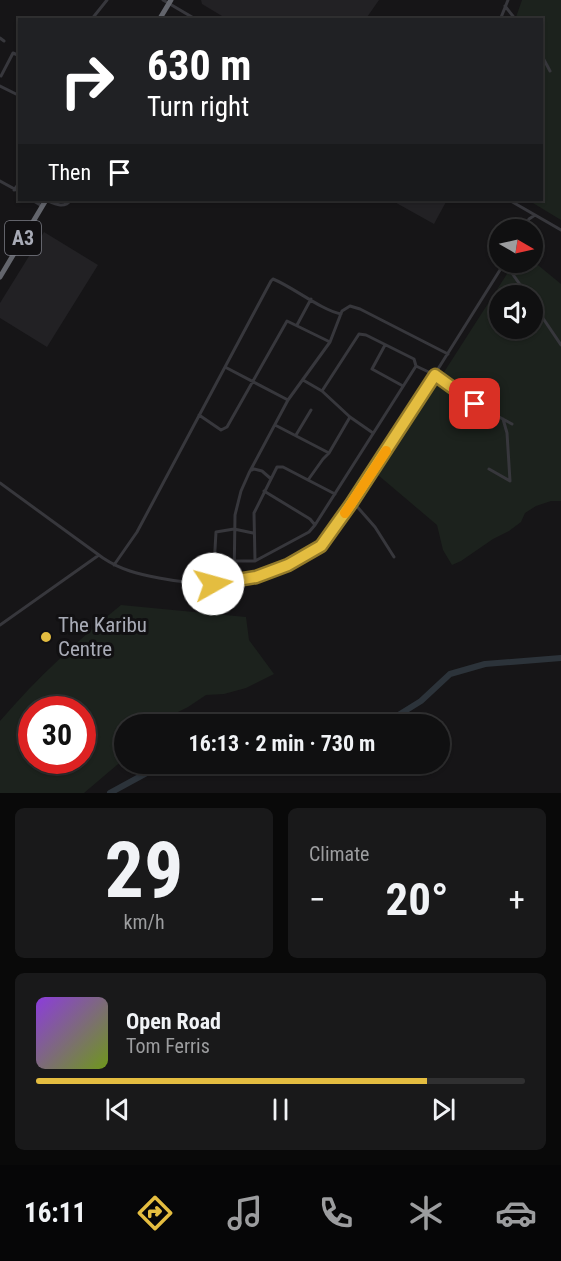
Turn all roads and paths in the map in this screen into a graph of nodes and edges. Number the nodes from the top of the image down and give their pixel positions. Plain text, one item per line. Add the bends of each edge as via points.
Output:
1 (108, 0) edge
2 (508, 0) edge
3 (168, 1) edge
4 (505, 6) junction
5 (93, 18) edge
6 (160, 18) edge
7 (194, 18) edge
8 (501, 18) edge
9 (514, 18) edge
10 (0, 38) edge
11 (4, 41) dead end
12 (18, 55) edge
13 (543, 58) edge
14 (550, 70) dead end
15 (1, 76) edge
16 (0, 86) edge
17 (18, 95) edge
18 (0, 181) edge
19 (18, 184) edge
20 (14, 189) junction
21 (18, 191) edge
22 (70, 201) edge
23 (511, 201) edge
24 (45, 202) edge
25 (536, 215) junction
26 (529, 219) edge
27 (561, 230) edge
28 (499, 273) edge
29 (0, 277) edge
30 (311, 299) junction
31 (341, 314) junction
32 (543, 318) edge
33 (297, 325) junction
34 (330, 342) junction
35 (385, 345) junction
36 (561, 345) edge
37 (448, 354) junction
38 (416, 366) junction
39 (225, 367) junction
40 (435, 375) junction
41 (253, 380) junction
42 (303, 380) junction
43 (403, 386) junction
44 (322, 391) junction
45 (288, 400) junction
46 (311, 410) dead end
47 (199, 415) junction
48 (350, 417) junction
49 (503, 419) junction
50 (512, 424) dead end
51 (276, 425) junction
52 (374, 433) junction
53 (296, 435) junction
54 (329, 453) junction
55 (489, 469) dead end
56 (249, 473) junction
57 (270, 478) junction
58 (308, 480) junction
59 (0, 483) edge
60 (264, 491) junction
61 (335, 494) junction
62 (352, 502) junction
63 (315, 525) junction
64 (234, 529) junction
65 (254, 533) junction
66 (99, 555) junction
67 (394, 557) dead end
68 (235, 561) junction
69 (255, 561) junction
70 (114, 565) junction
71 (234, 582) junction
72 (213, 584) junction
73 (0, 626) edge

1 - 5 street
2 - 4 street
3 - 6 highway
3 - 7 street
4 - 8 street
4 - 9 street
10 - 11 street
12 - 15 street via 13,53
13 - 14 street
16 - 17 street
18 - 20 street
19 - 20 street
20 - 21 street
22 - 24 street via 62,206
23 - 25 street
24 - 29 highway, A3
25 - 26 street
25 - 27 street
28 - 37 street
30 - 31 street
30 - 33 street
30 - 39 street via 273,279
31 - 34 street
31 - 37 street via 353,306
32 - 36 street
33 - 34 street
33 - 41 street via 287,321
34 - 42 street
35 - 38 street via 414,359
35 - 43 street via 372,369
35 - 44 street via 358,334
37 - 40 street
38 - 40 street
38 - 43 street
39 - 41 street
39 - 47 street
40 - 49 street
40 - 62 street
41 - 45 street
41 - 47 street via 224,430
42 - 44 street
42 - 45 street
43 - 52 street
44 - 48 street
45 - 51 street
46 - 53 street
47 - 70 street via 137,532
48 - 52 street
48 - 54 street
49 - 50 street
49 - 55 street via 510,481
51 - 53 street
51 - 56 street
52 - 61 street
53 - 54 street
54 - 58 street
56 - 57 street via 257,469
56 - 64 street via 238,499
57 - 58 street via 279,466
57 - 60 street
58 - 61 street
59 - 66 street
60 - 63 street
60 - 65 street via 254,513
61 - 63 street
62 - 67 street via 375,527
62 - 71 street via 327,539 313,552 275,570
63 - 69 street
64 - 65 street
64 - 68 street
64 - 72 street via 216,532
65 - 69 street
66 - 70 street
66 - 73 street
68 - 69 street
68 - 71 street
70 - 72 street via 143,575
71 - 72 street

